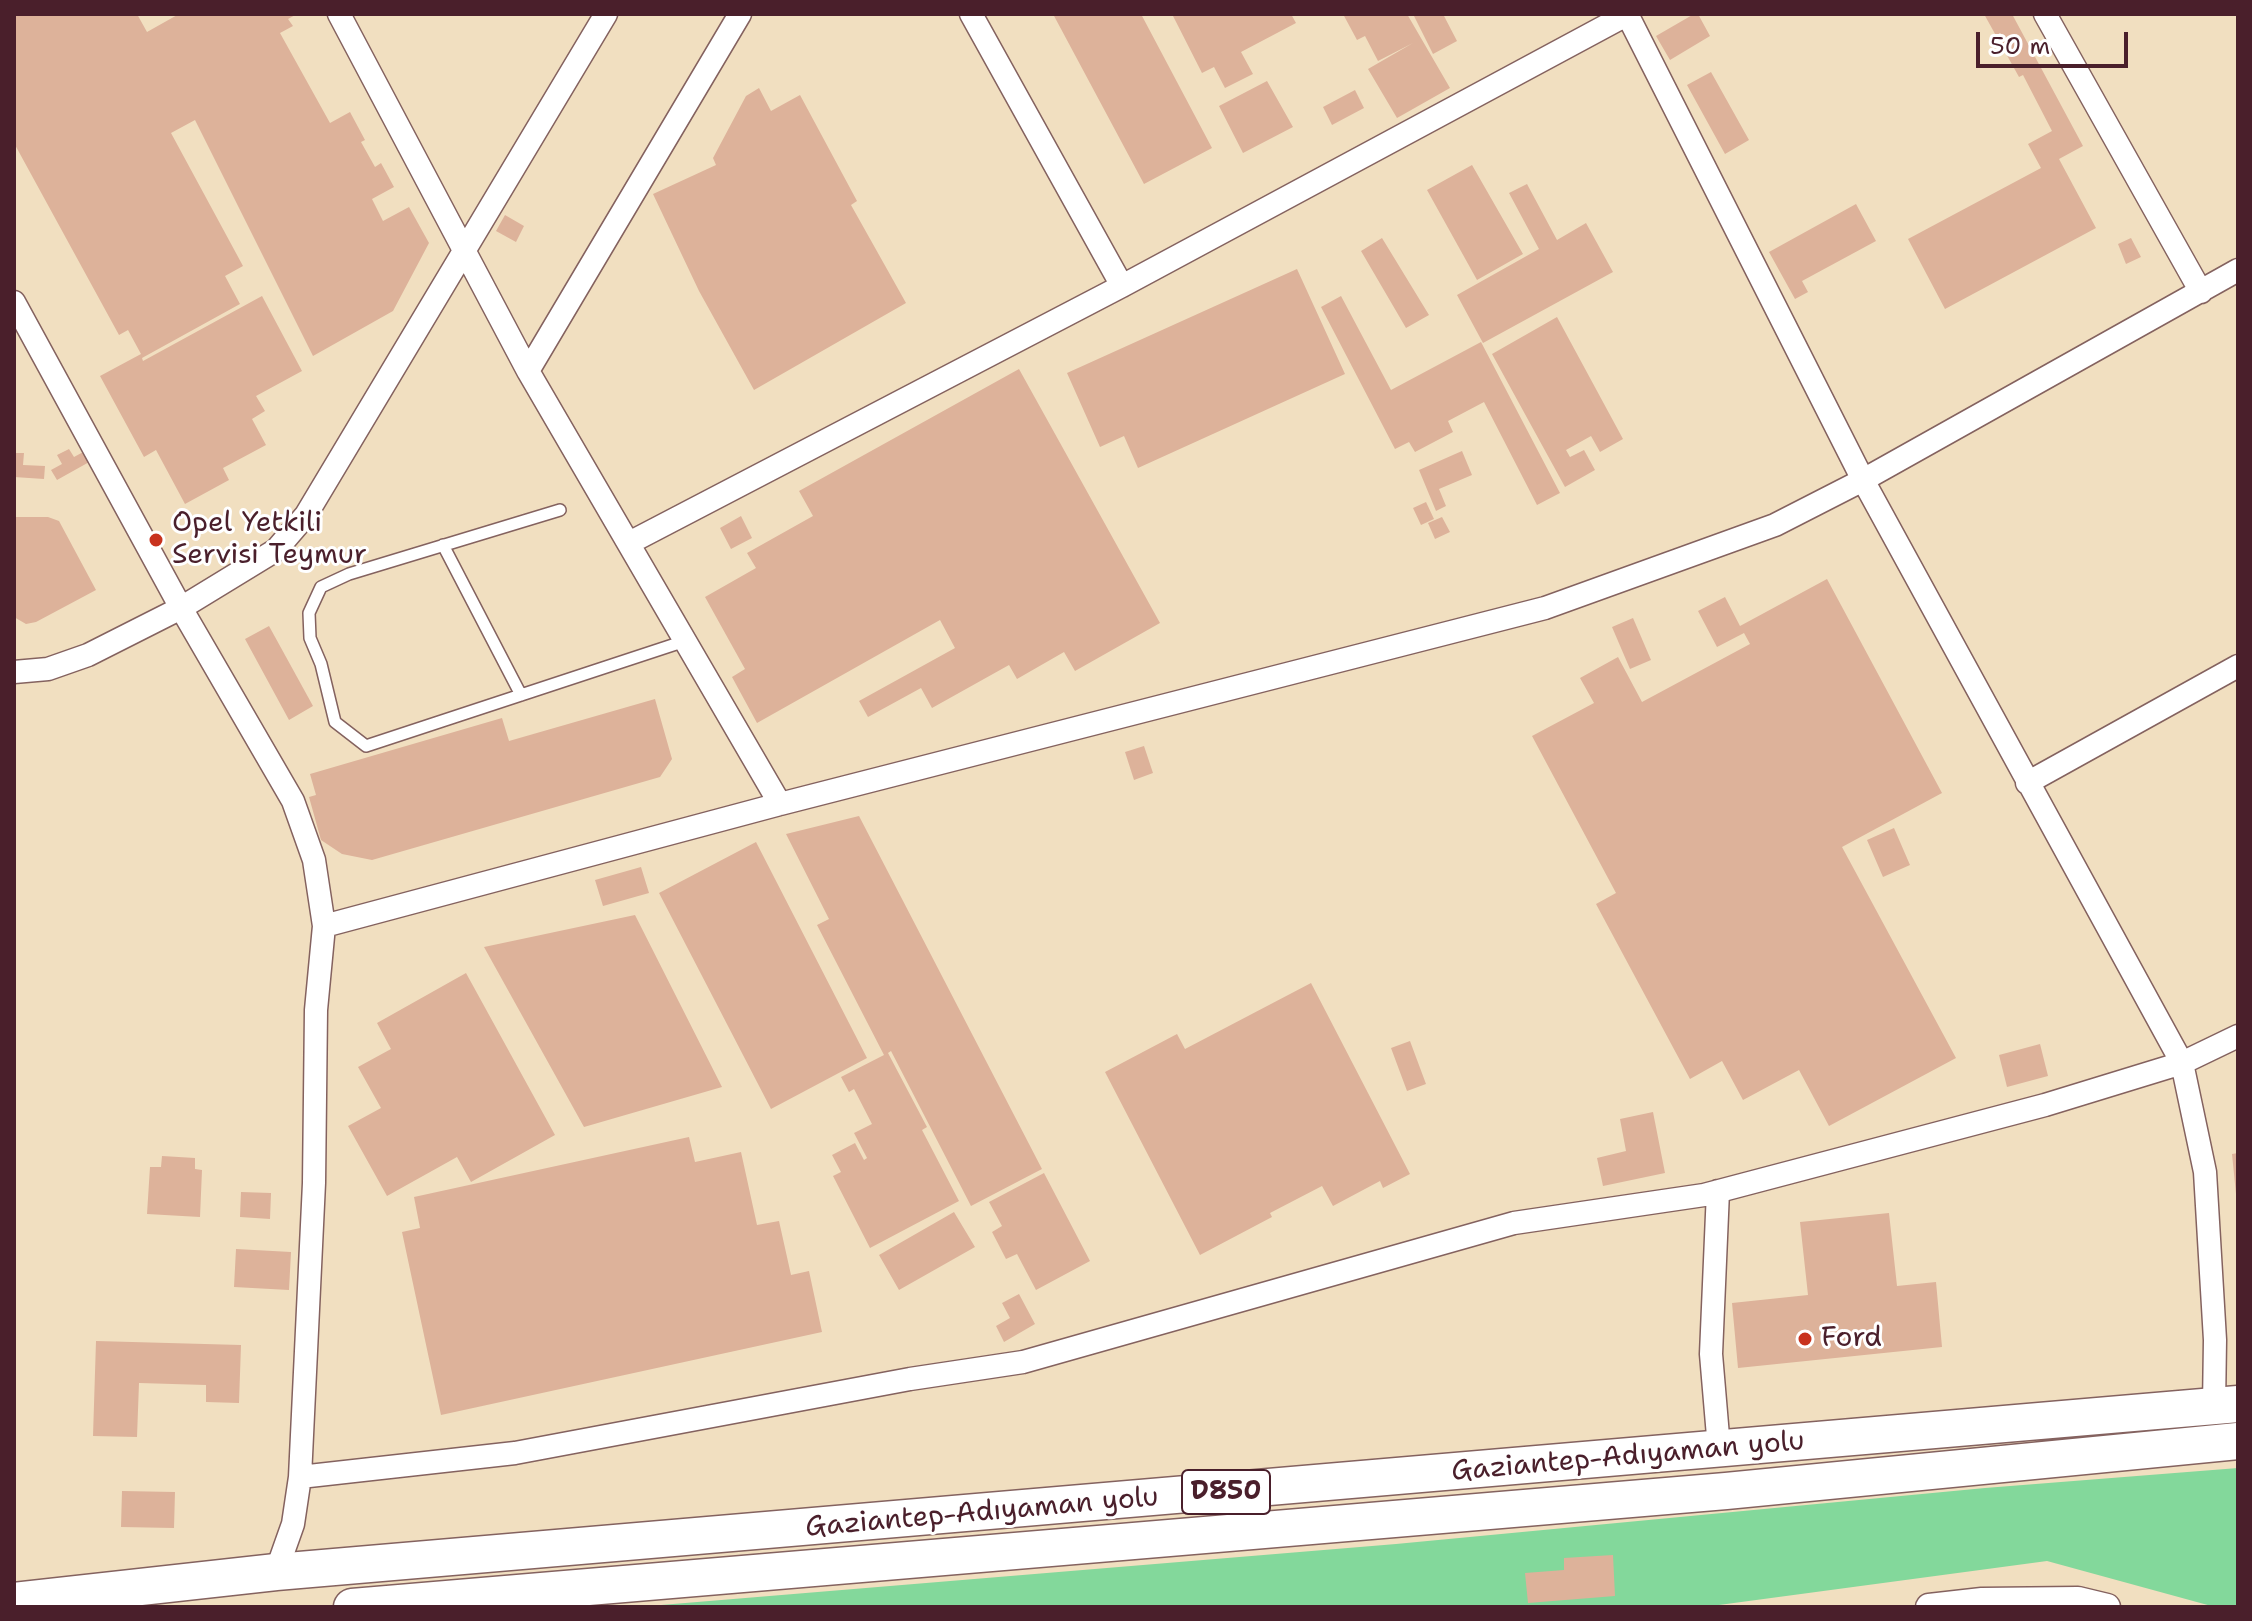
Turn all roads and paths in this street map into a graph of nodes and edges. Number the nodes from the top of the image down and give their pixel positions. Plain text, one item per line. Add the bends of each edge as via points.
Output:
1 (339, 14) edge
2 (606, 14) edge
3 (740, 14) edge
4 (971, 14) edge
5 (1627, 14) edge
6 (2045, 14) edge
7 (463, 253) junction
8 (2238, 270) edge
9 (1122, 286) junction
10 (2201, 292) junction
11 (14, 302) edge
12 (528, 371) junction
13 (1863, 480) junction
14 (560, 510) dead end
15 (629, 543) junction
16 (443, 545) junction
17 (181, 608) junction
18 (685, 641) junction
19 (2238, 666) edge
20 (14, 672) edge
21 (521, 695) junction
22 (2027, 783) junction
23 (780, 804) junction
24 (324, 926) junction
25 (2238, 1036) edge
26 (2182, 1063) junction
27 (1718, 1191) junction
28 (2226, 1405) edge
29 (2238, 1441) edge
30 (1719, 1448) junction
31 (300, 1477) junction
32 (276, 1572) junction
33 (14, 1577) edge
34 (213, 1580) junction
35 (14, 1601) edge
36 (352, 1607) edge
37 (1929, 1607) edge
38 (2107, 1607) edge

1 - 7 street
2 - 7 street
3 - 12 street
4 - 9 street
5 - 9 street
5 - 13 street
6 - 10 street
7 - 12 street
7 - 17 street via 306,515 276,550
8 - 10 street
9 - 15 street
10 - 13 street
11 - 17 street
12 - 15 street
13 - 22 street
13 - 23 street via 1775,525 1545,608
14 - 16 lane
15 - 18 street
16 - 21 lane
16 - 21 lane via 321,587 309,613 310,638 335,722 366,746
17 - 20 street via 88,655 48,669
17 - 24 street via 293,801 314,860
18 - 21 lane
18 - 23 street
19 - 22 street
22 - 26 street
23 - 24 street
24 - 31 street via 316,1010
25 - 26 street
26 - 27 street via 2045,1105
26 - 28 street via 2205,1172 2215,1340
27 - 30 street via 1711,1354
27 - 31 street via 1514,1223 1023,1362 515,1453
28 - 30 highway, Gaziantep-Adıyaman yolu / D850
29 - 36 highway, Gaziantep-Adıyaman yolu / D850 via 1694,1494
30 - 32 highway, Gaziantep-Adıyaman yolu / D850
31 - 32 street via 293,1524
32 - 34 highway, Gaziantep-Adıyaman yolu / D850
33 - 34 highway via 131,1571
34 - 35 highway, Gaziantep-Adıyaman yolu / D850
37 - 38 street via 2078,1600

